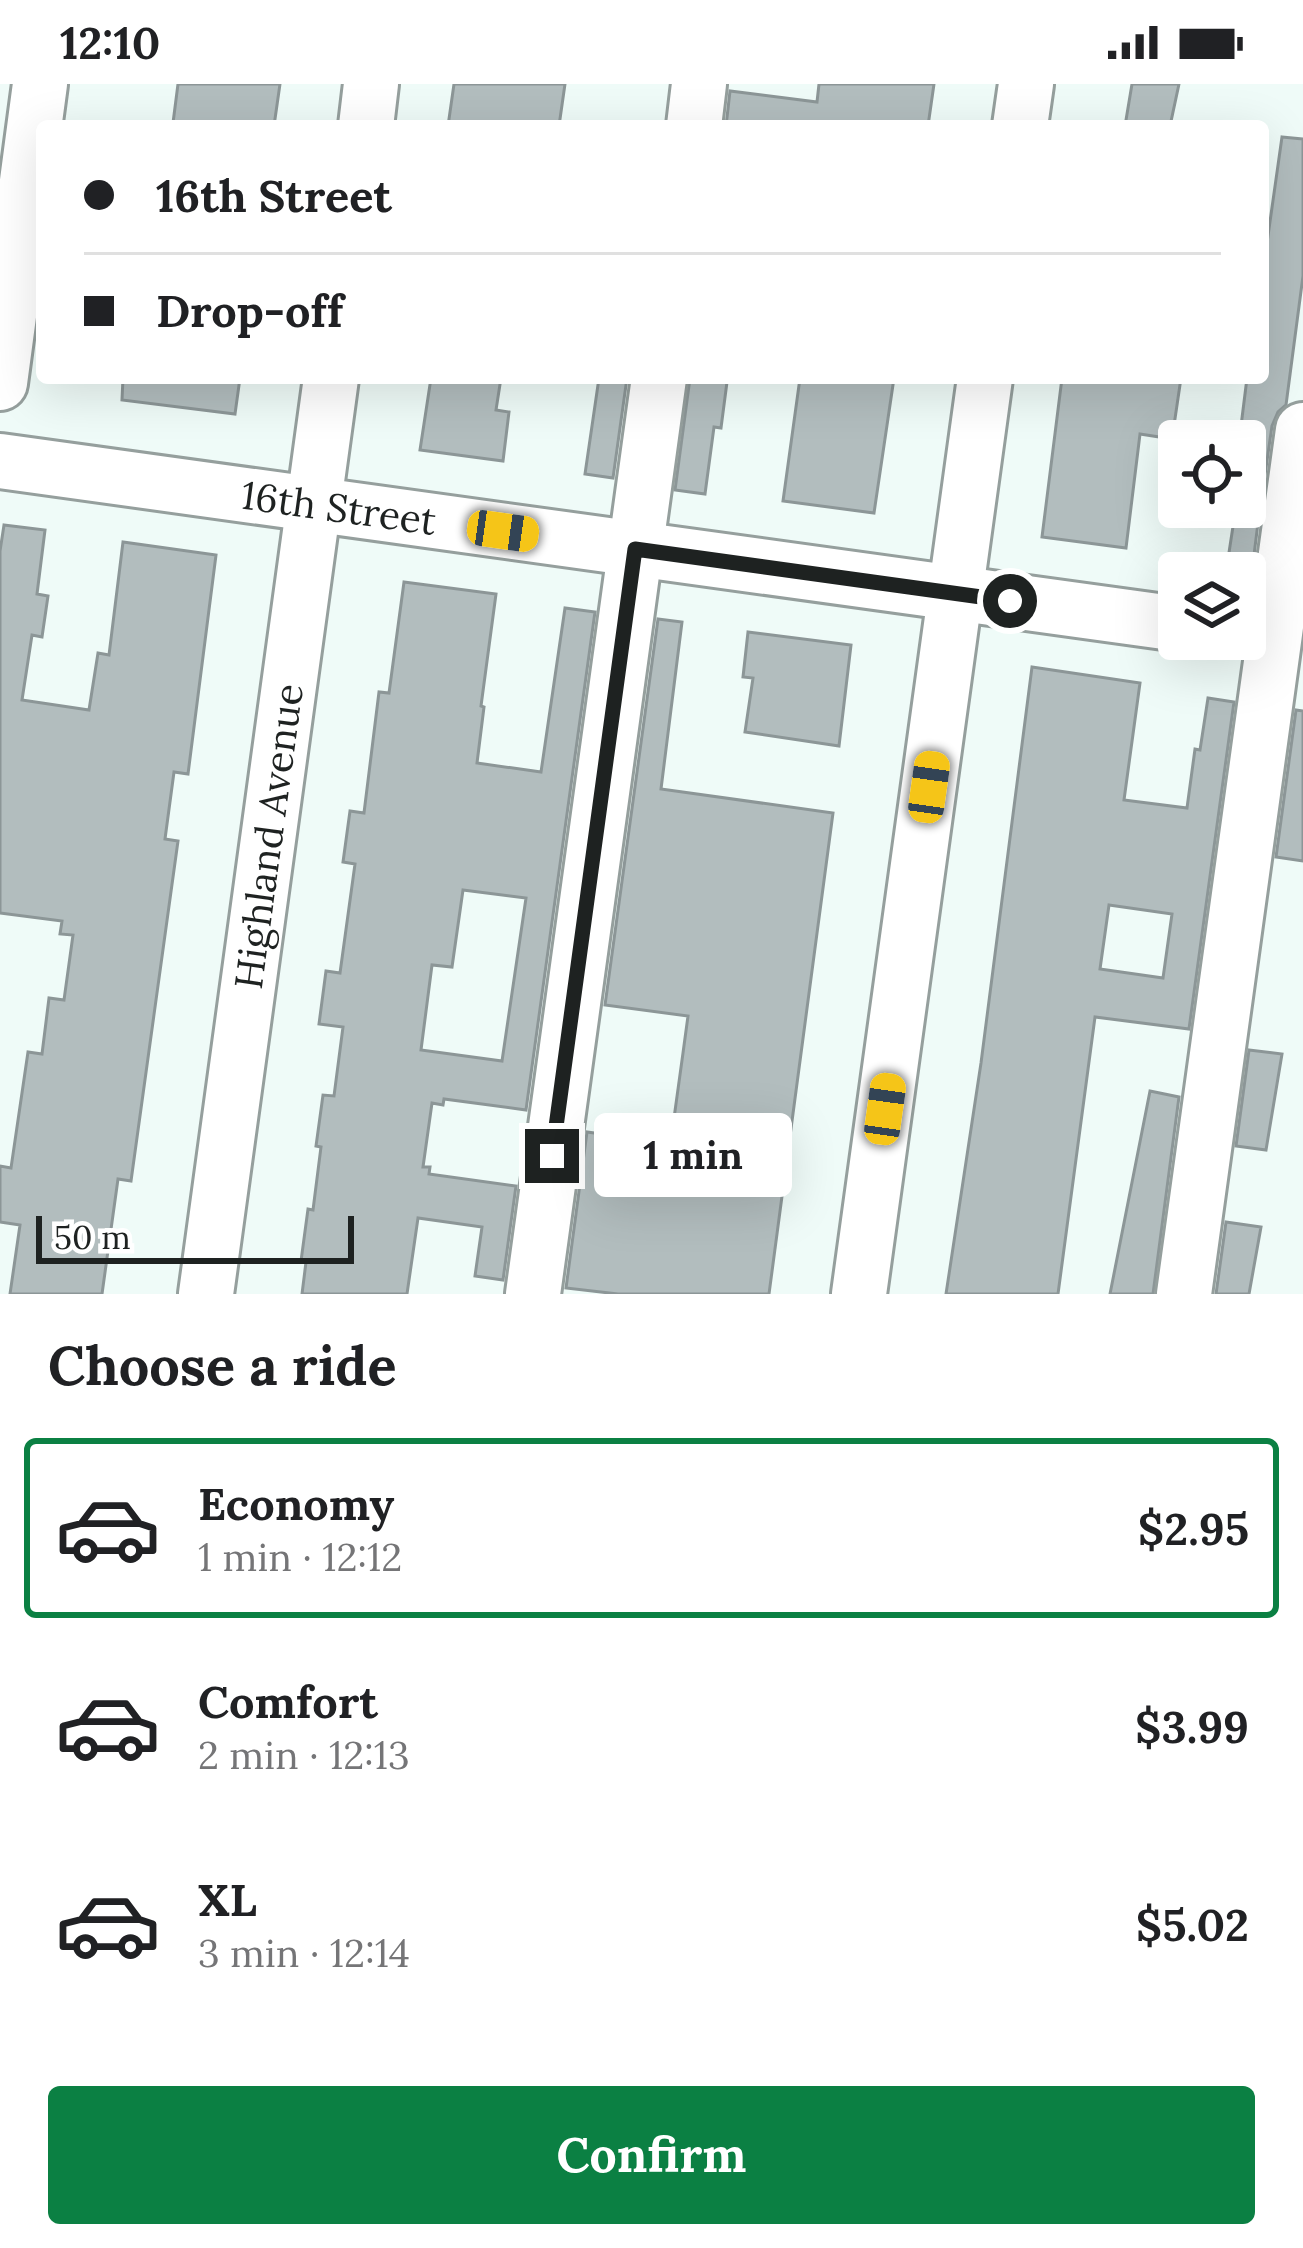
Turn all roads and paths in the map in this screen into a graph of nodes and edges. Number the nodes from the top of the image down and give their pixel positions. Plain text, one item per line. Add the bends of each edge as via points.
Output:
1 (40, 84) edge
2 (371, 84) edge
3 (700, 84) edge
4 (1026, 84) edge
5 (366, 120) edge
6 (695, 120) edge
7 (1021, 120) edge
8 (0, 383) edge
9 (330, 384) edge
10 (658, 384) edge
11 (985, 384) edge
12 (1303, 430) edge
13 (0, 461) edge
14 (314, 504) junction
15 (635, 549) junction
16 (956, 593) junction
17 (1158, 621) edge
18 (1274, 637) edge
19 (206, 1294) edge
20 (532, 1294) edge
21 (860, 1294) edge
22 (1184, 1294) edge

1 - 8 street
2 - 5 street
3 - 6 street
4 - 7 street
9 - 14 street, Highland Avenue
10 - 15 street
11 - 16 street
12 - 18 street
13 - 14 street, 16th Street
14 - 15 street, 16th Street
14 - 19 street, Highland Avenue
15 - 16 street, 16th Street
15 - 20 street
16 - 17 street, 16th Street
16 - 21 street
18 - 22 street

